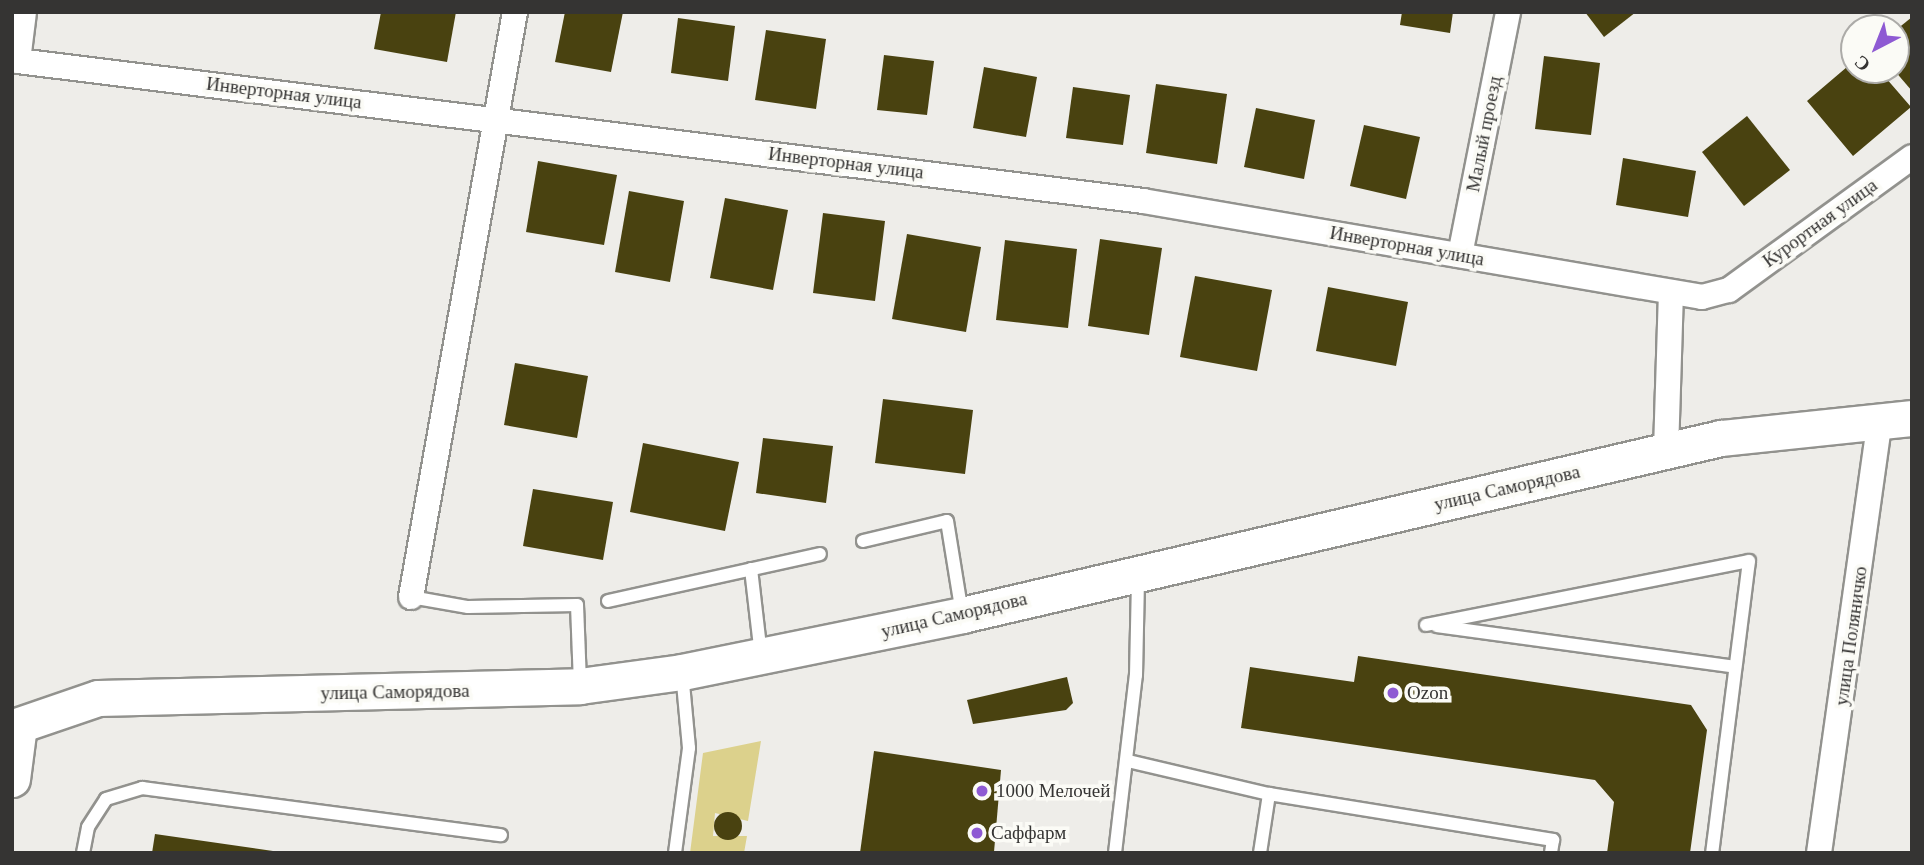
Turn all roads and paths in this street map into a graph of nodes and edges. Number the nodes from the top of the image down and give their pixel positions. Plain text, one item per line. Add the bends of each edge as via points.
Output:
1 (24, 12) edge
2 (515, 12) edge
3 (1508, 12) edge
4 (499, 118) junction
5 (1912, 157) edge
6 (1460, 255) junction
7 (1729, 290) joint
8 (1671, 292) junction
9 (1896, 418) edge
10 (1666, 452) junction
11 (863, 541) dead end
12 (820, 554) dead end
13 (751, 569) junction
14 (1139, 570) junction
15 (411, 597) joint
16 (608, 601) dead end
17 (962, 615) junction
18 (761, 656) junction
19 (1735, 667) junction
20 (682, 672) junction
21 (580, 686) junction
22 (16, 725) edge
23 (1128, 761) junction
24 (12, 779) edge
25 (1269, 794) junction
26 (501, 835) dead end
27 (83, 853) edge
28 (676, 853) edge
29 (1115, 853) edge
30 (1261, 853) edge
31 (1551, 853) edge
32 (1712, 853) edge
33 (1819, 853) edge

1 - 4 street, Инверторная улица via 18,61
2 - 4 street
3 - 6 street, Малый проезд
4 - 6 street, Инверторная улица via 1143,201
4 - 15 street
5 - 7 street, Курортная улица
6 - 8 street, Инверторная улица
7 - 8 street, Инверторная улица via 1702,297
8 - 10 street
9 - 10 street, улица Саморядова via 1721,438
9 - 33 street, улица Поляничко
10 - 14 street, улица Саморядова
11 - 17 lane via 947,521
12 - 13 lane
13 - 16 lane
13 - 18 lane
14 - 17 street, улица Саморядова
14 - 23 lane
15 - 21 lane via 468,607 577,605
17 - 18 street, улица Саморядова
18 - 20 street, улица Саморядова
19 - 19 lane via 1749,561 1426,625 1695,661
19 - 32 lane
20 - 21 street, улица Саморядова
20 - 28 lane via 689,748
21 - 22 street, улица Саморядова via 98,698
22 - 24 street
23 - 25 lane
23 - 29 lane
25 - 30 lane
25 - 31 lane via 1553,840
26 - 27 lane via 142,788 106,799 88,827

